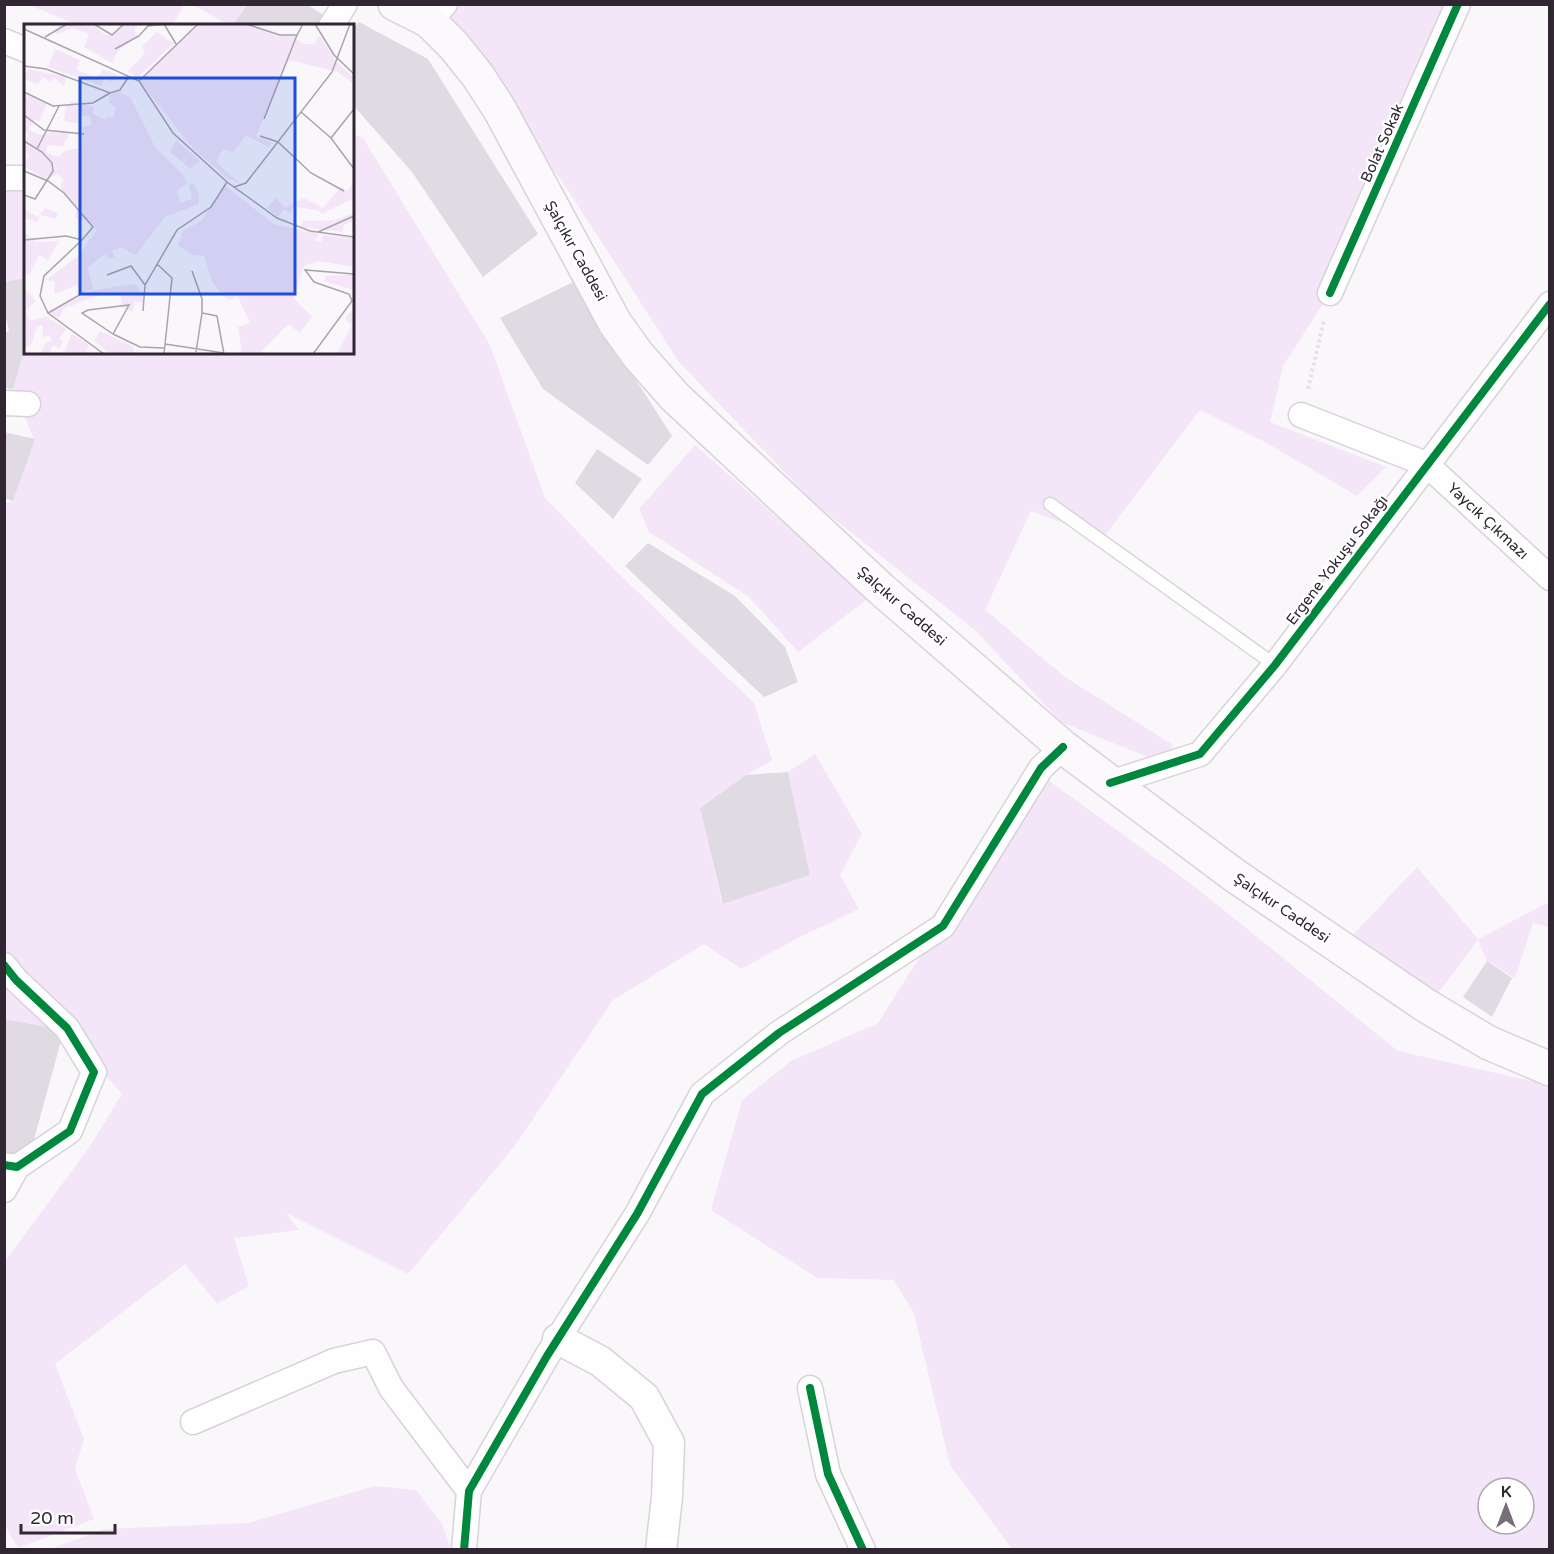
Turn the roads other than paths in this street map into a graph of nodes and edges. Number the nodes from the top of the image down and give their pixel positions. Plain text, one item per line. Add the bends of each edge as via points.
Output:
1 (345, 4) edge
2 (395, 4) edge
3 (1458, 4) edge
4 (437, 13) edge
5 (332, 24) edge
6 (4, 41) edge
7 (24, 49) edge
8 (4, 178) edge
9 (24, 178) edge
10 (1330, 293) road end
11 (1550, 304) edge
12 (1301, 415) road end
13 (1426, 464) junction
14 (1050, 504) dead end
15 (1550, 578) edge
16 (1275, 665) junction
17 (1063, 747) junction
18 (1110, 783) junction
19 (4, 965) edge
20 (1550, 1069) edge
21 (11, 1166) edge
22 (4, 1190) edge
23 (558, 1339) junction
24 (810, 1388) dead end
25 (193, 1422) dead end
26 (469, 1491) junction
27 (465, 1550) edge
28 (661, 1550) edge
29 (863, 1550) edge

1 - 5 street
2 - 4 main road, Şalçıkır Caddesi
3 - 10 street, Bolat Sokak
4 - 17 main road, Şalçıkır Caddesi via 454,46 489,93 615,323 638,355 675,397 881,589
6 - 7 street
8 - 9 street
11 - 13 street, Ergene Yokuşu Sokağı
12 - 13 street
13 - 15 street, Yaycık Çıkmazı
13 - 16 street, Ergene Yokuşu Sokağı
14 - 16 lane
16 - 18 street, Ergene Yokuşu Sokağı via 1200,754
17 - 18 main road, Şalçıkır Caddesi
17 - 23 street via 1041,768 943,926 779,1033 702,1094 637,1214
18 - 20 main road, Şalçıkır Caddesi via 1234,875 1425,1005 1489,1043
19 - 21 street via 67,1028 94,1072 70,1131
21 - 22 street
23 - 26 street
23 - 28 street via 600,1361 644,1397 669,1443
24 - 29 street via 828,1474
25 - 26 street via 334,1361 373,1352 390,1388
26 - 27 street

